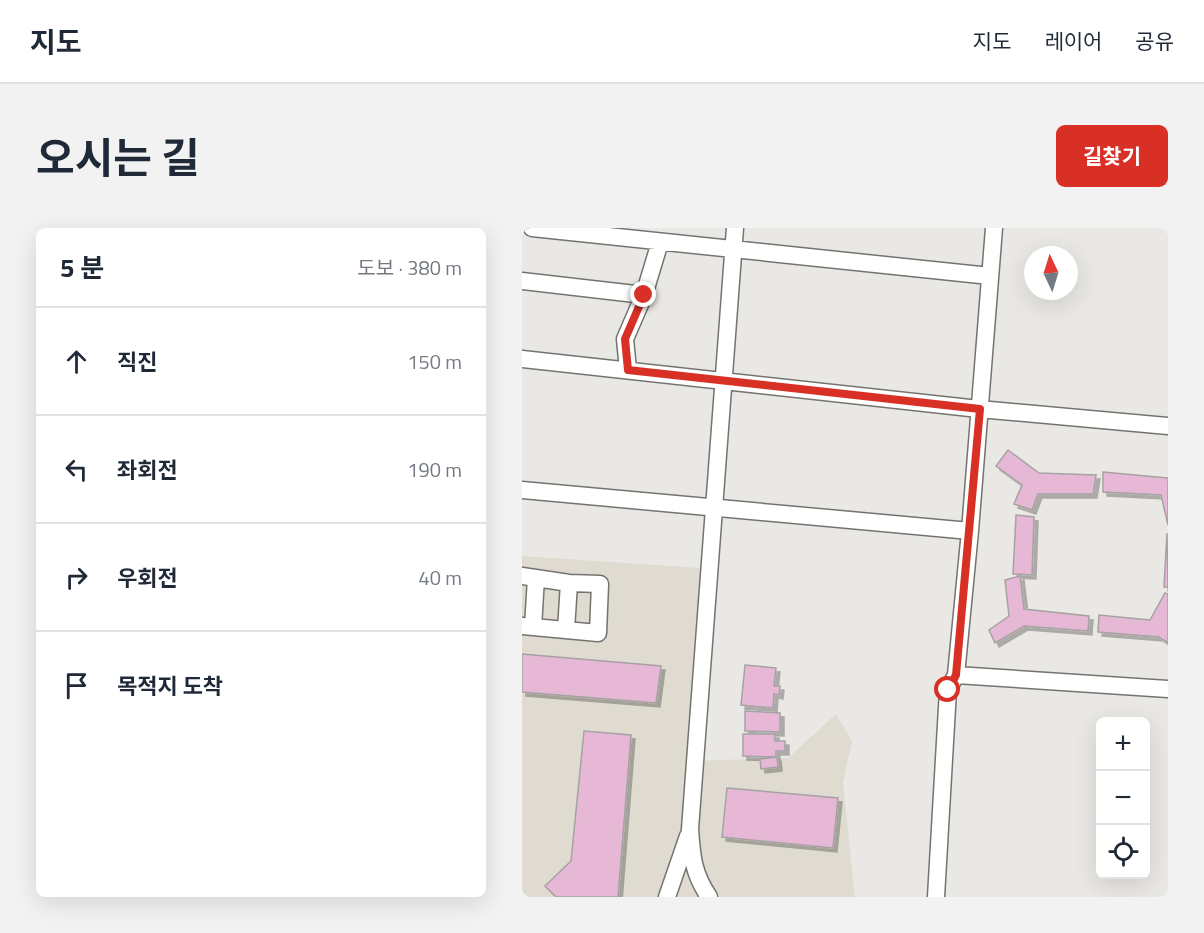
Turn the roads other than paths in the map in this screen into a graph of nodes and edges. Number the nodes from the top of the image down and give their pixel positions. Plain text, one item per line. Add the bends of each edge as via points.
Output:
1 (532, 228) edge
2 (735, 228) edge
3 (994, 228) edge
4 (660, 242) junction
5 (734, 250) junction
6 (990, 276) junction
7 (522, 281) edge
8 (644, 295) junction
9 (522, 359) edge
10 (628, 370) junction
11 (724, 380) junction
12 (980, 409) junction
13 (1168, 426) edge
14 (522, 490) edge
15 (714, 509) junction
16 (970, 531) junction
17 (529, 577) edge
18 (569, 583) junction
19 (527, 626) edge
20 (566, 630) junction
21 (956, 675) junction
22 (1168, 688) edge
23 (690, 829) junction
24 (697, 889) edge
25 (666, 897) edge
26 (709, 897) edge
27 (936, 897) edge

1 - 4 street
2 - 5 street
3 - 6 street
4 - 5 street
4 - 8 street
5 - 6 street
5 - 11 street
6 - 12 street
7 - 8 street
8 - 10 street via 625,339
9 - 10 street
10 - 11 street
11 - 12 street
11 - 15 street
12 - 13 street
12 - 16 street
14 - 15 street
15 - 16 street
15 - 23 street
16 - 21 street
17 - 18 street
17 - 19 street
18 - 20 street
18 - 20 street via 600,584 598,633
19 - 20 street
21 - 22 street
21 - 27 street via 948,690
23 - 24 street
23 - 25 street
24 - 26 street

